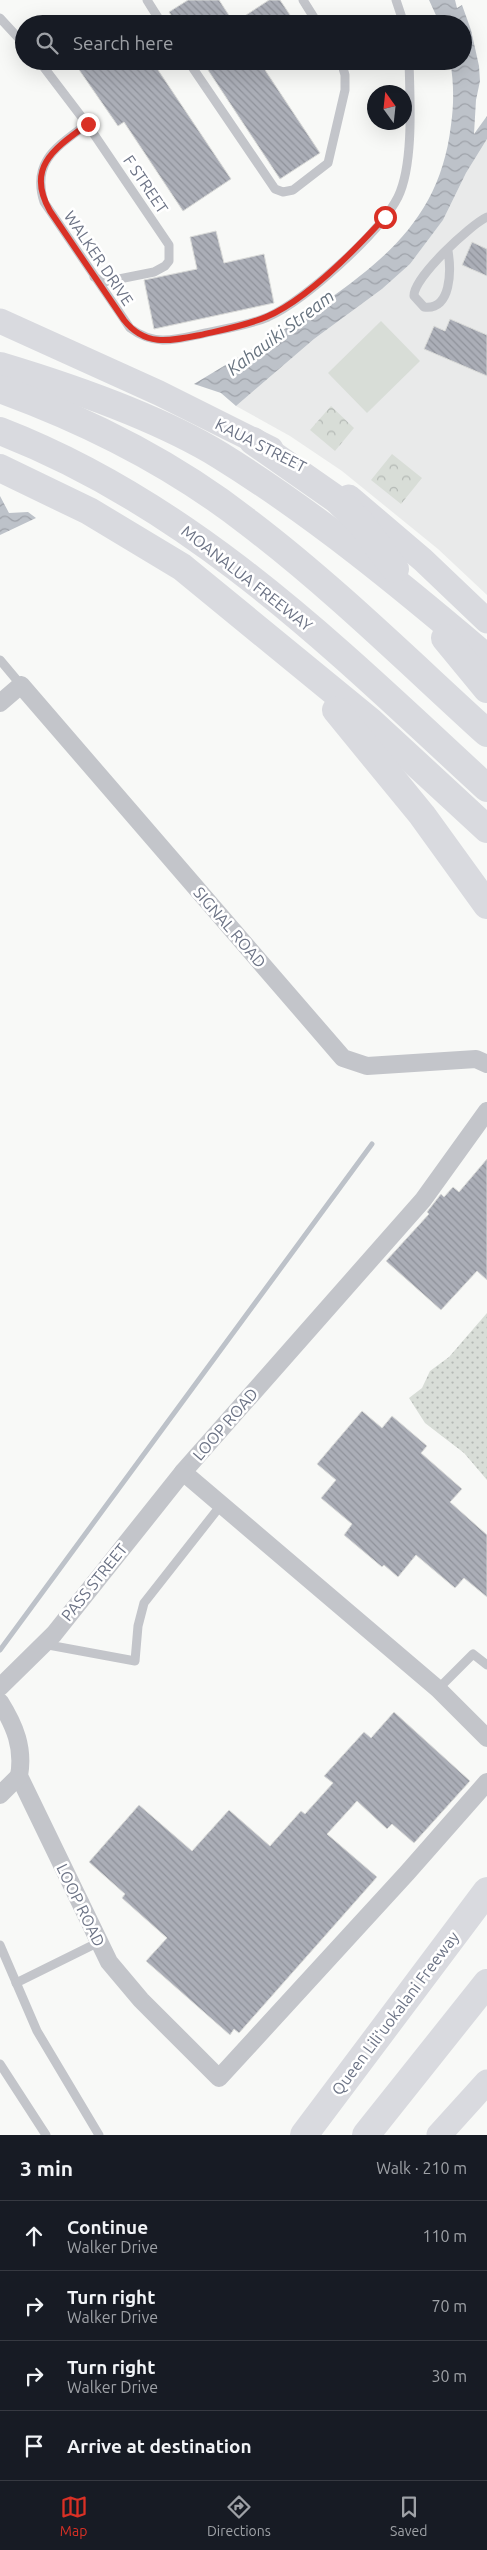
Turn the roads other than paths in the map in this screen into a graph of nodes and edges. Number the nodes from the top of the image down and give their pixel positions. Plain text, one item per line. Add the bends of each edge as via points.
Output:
1 (147, 0) edge
2 (303, 0) edge
3 (407, 0) edge
4 (397, 2) edge
5 (156, 15) edge
6 (312, 15) edge
7 (401, 15) edge
8 (0, 18) edge
9 (15, 34) edge
10 (46, 70) edge
11 (194, 70) edge
12 (343, 70) edge
13 (409, 70) edge
14 (88, 124) junction
15 (487, 217) edge
16 (448, 251) junction
17 (94, 277) junction
18 (0, 322) edge
19 (0, 366) edge
20 (0, 389) edge
21 (0, 431) edge
22 (253, 441) junction
23 (0, 468) edge
24 (487, 621) edge
25 (281, 647) junction
26 (487, 658) edge
27 (0, 660) edge
28 (20, 685) junction
29 (487, 689) edge
30 (0, 703) edge
31 (487, 733) edge
32 (487, 788) edge
33 (487, 829) edge
34 (487, 905) edge
35 (487, 1064) edge
36 (487, 1111) edge
37 (183, 1472) junction
38 (221, 1505) junction
39 (43, 1644) junction
40 (487, 1665) edge
41 (0, 1687) edge
42 (438, 1689) junction
43 (0, 1702) edge
44 (487, 1738) edge
45 (19, 1776) junction
46 (487, 1782) edge
47 (0, 1795) edge
48 (487, 1891) edge
49 (99, 1942) junction
50 (0, 1945) edge
51 (16, 1983) junction
52 (487, 1983) edge
53 (0, 2064) edge
54 (487, 2082) edge
55 (445, 2130) edge
56 (46, 2135) edge
57 (99, 2135) edge
58 (304, 2135) edge
59 (366, 2135) edge

1 - 5 lane
2 - 6 lane
3 - 4 lane
4 - 7 lane
8 - 9 lane
10 - 14 lane, F STREET
11 - 12 lane via 275,189 283,192 293,190 321,171 330,159 346,83
13 - 17 lane, WALKER DRIVE via 408,157 399,196 385,217 355,248 287,306 250,323 172,341 154,341 130,328
14 - 17 lane, WALKER DRIVE via 48,156 40,182 50,211
14 - 17 lane, F STREET via 170,250 168,261 160,270 104,282
15 - 16 lane via 470,228
16 - 16 lane via 415,287 416,301 424,307 438,305 445,293 451,273
18 - 22 street, KAUA STREET via 159,392
19 - 26 highway via 144,418 220,456 338,537
20 - 31 highway via 71,418 165,466 248,521 297,561
21 - 32 highway, MOANALUA FREEWAY via 72,463 125,492 226,558 321,636
22 - 24 street, KAUA STREET via 300,464 342,490
22 - 29 highway via 312,480 360,522 461,660
23 - 25 highway via 89,511 182,567
25 - 33 highway via 370,721
25 - 34 highway via 422,815
27 - 28 lane
28 - 30 street
28 - 35 street, SIGNAL ROAD via 343,1058 367,1066 476,1059
36 - 37 street, LOOP ROAD via 423,1200
37 - 38 street, LOOP ROAD
37 - 39 street, PASS STREET
38 - 39 lane via 144,1603 135,1661
38 - 42 street, LOOP ROAD
39 - 41 street, PASS STREET
40 - 42 lane via 474,1654
42 - 44 street, LOOP ROAD
43 - 45 street via 19,1740 22,1757
45 - 47 street
45 - 49 street, LOOP ROAD
46 - 49 street, LOOP ROAD via 219,2078 135,1992 109,1962
48 - 58 highway, Queen Liliʻuokalani Freeway
49 - 51 lane
50 - 51 lane
51 - 57 lane via 37,2031
52 - 59 highway
53 - 56 lane
54 - 55 street

